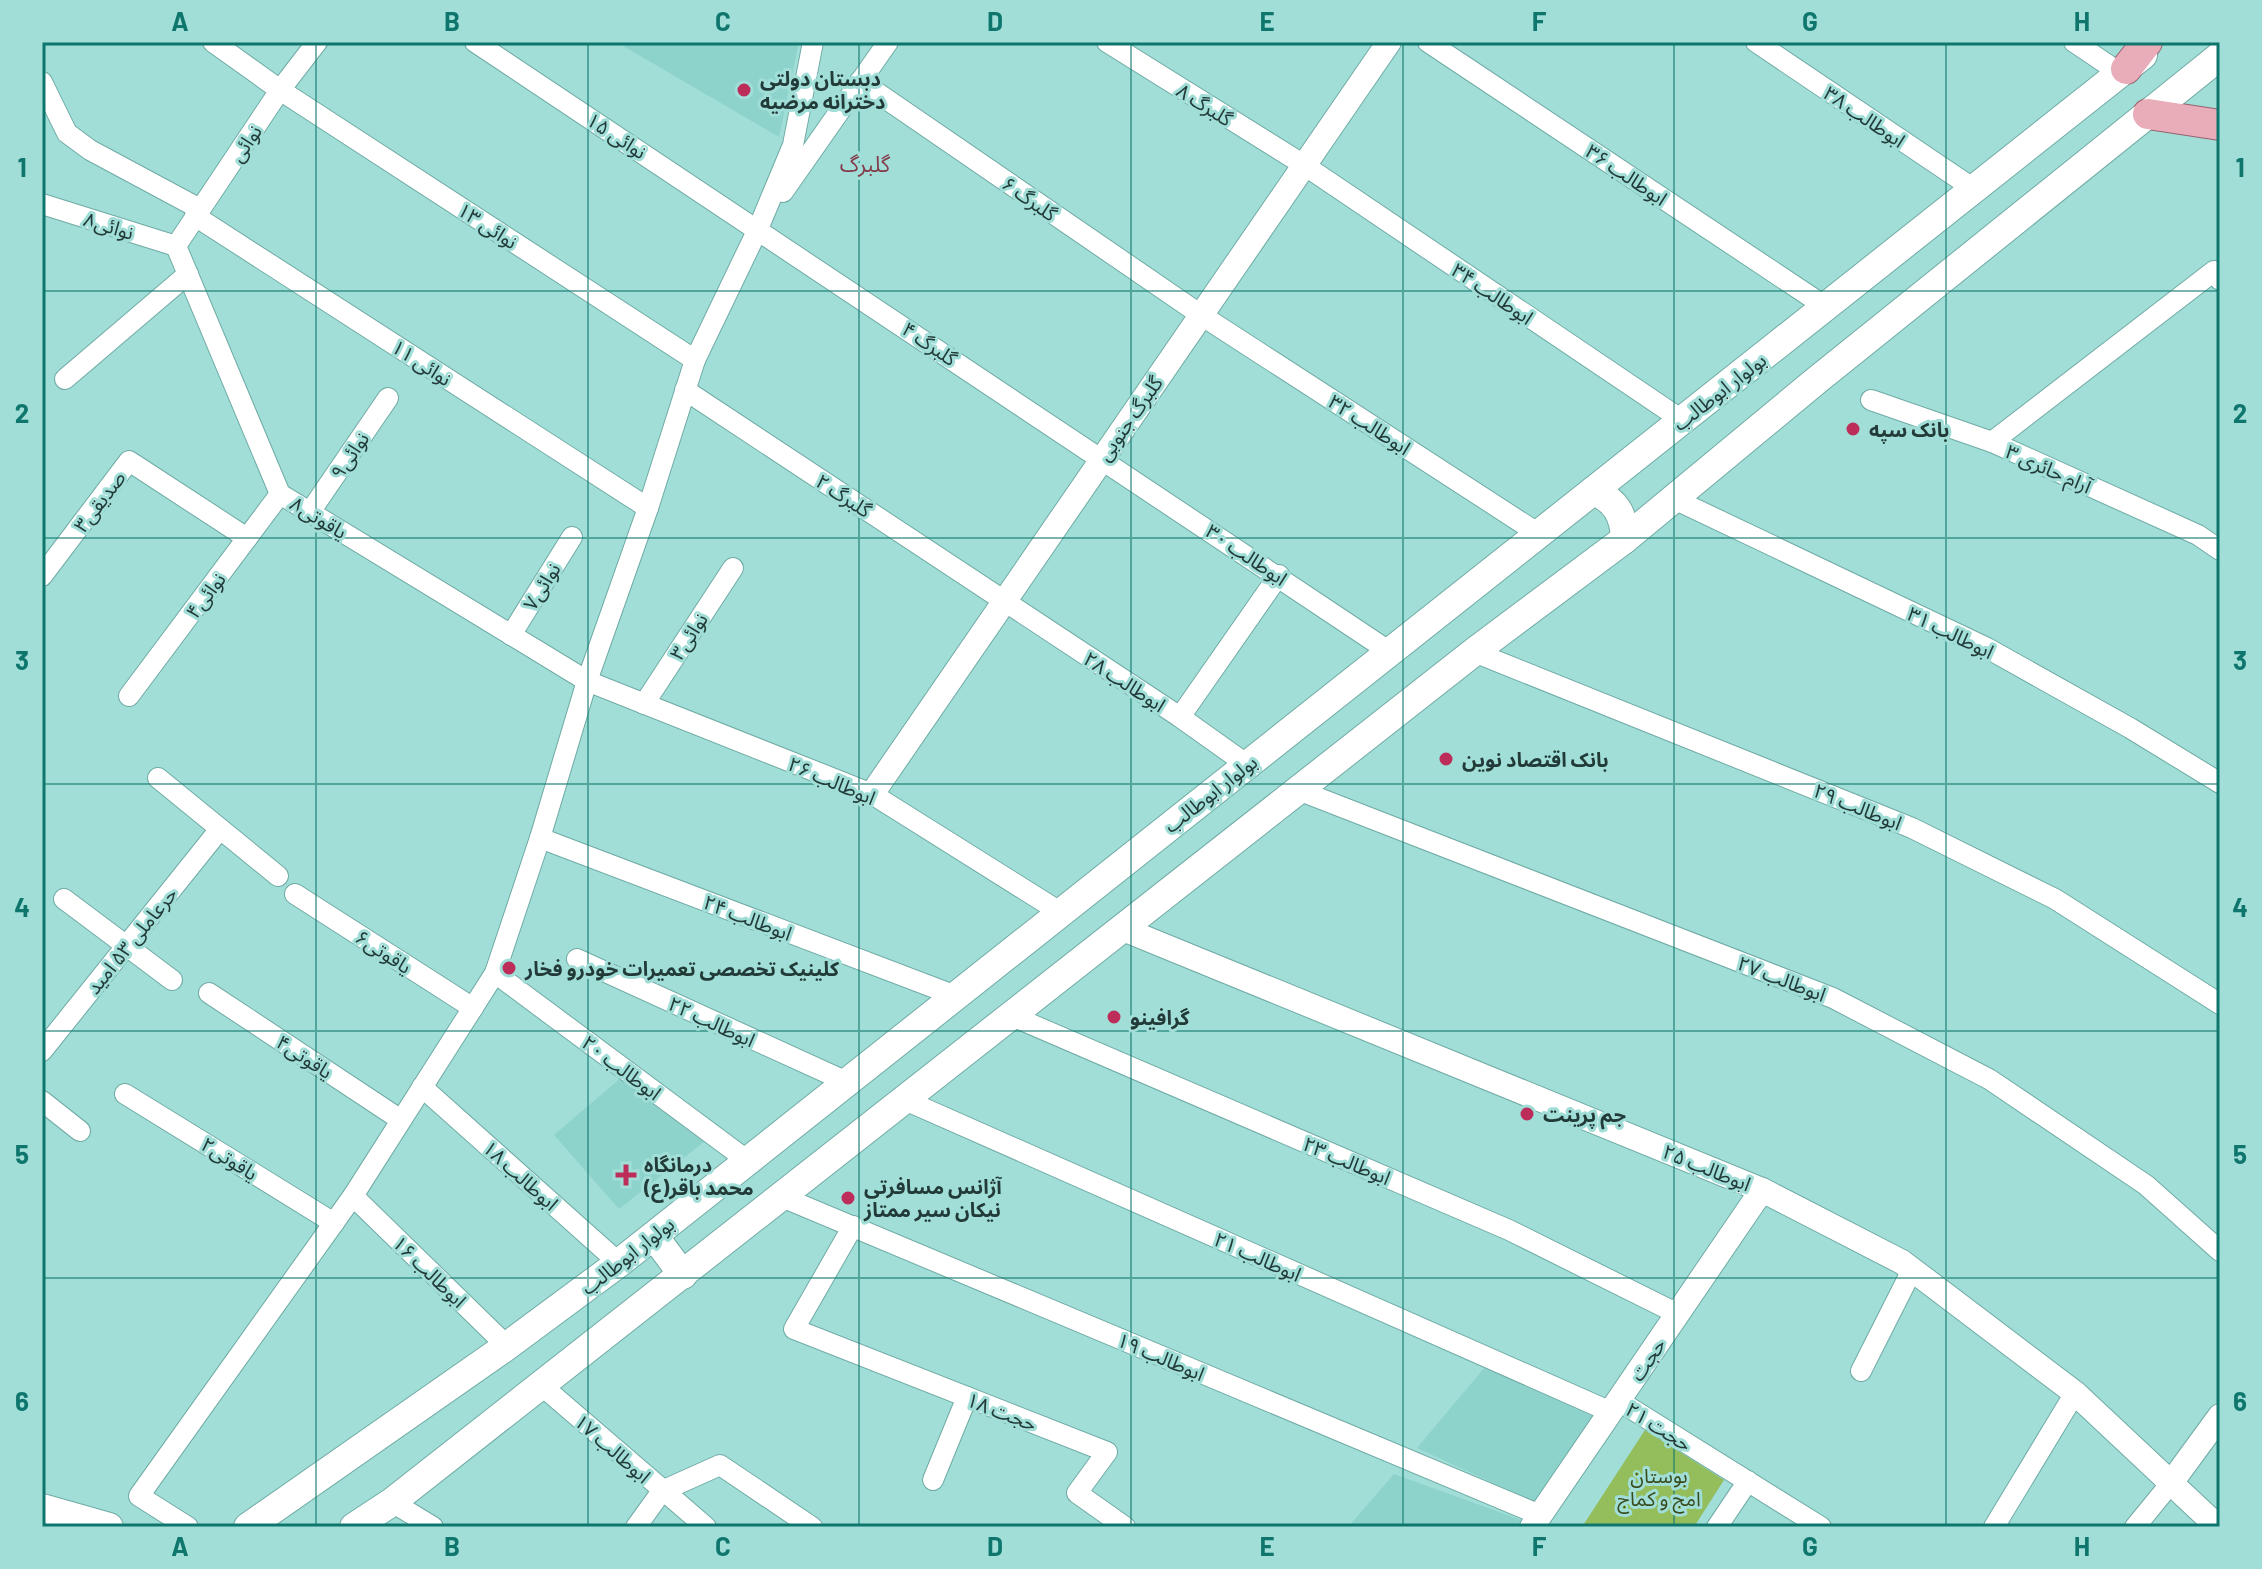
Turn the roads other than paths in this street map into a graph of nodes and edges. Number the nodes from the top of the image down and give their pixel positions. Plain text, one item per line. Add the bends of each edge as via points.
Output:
1 (213, 42) edge
2 (317, 42) edge
3 (475, 42) edge
4 (813, 42) edge
5 (888, 42) edge
6 (1107, 42) edge
7 (1389, 42) edge
8 (1428, 42) edge
9 (1756, 42) edge
10 (2074, 42) edge
11 (2147, 42) edge
12 (2160, 42) edge
13 (2220, 56) edge
14 (2123, 71) junction
15 (860, 81) junction
16 (42, 82) edge
17 (280, 90) junction
18 (2148, 114) junction
19 (2220, 125) edge
20 (1304, 165) junction
21 (1974, 189) junction
22 (43, 205) edge
23 (198, 213) junction
24 (758, 229) junction
25 (176, 246) junction
26 (188, 274) junction
27 (2217, 276) edge
28 (1826, 307) junction
29 (1201, 315) junction
30 (695, 360) junction
31 (65, 379) dead end
32 (685, 390) junction
33 (388, 398) dead end
34 (1871, 400) dead end
35 (1682, 420) junction
36 (1992, 442) junction
37 (1102, 457) junction
38 (1593, 491) junction
39 (280, 494) junction
40 (1672, 498) junction
41 (648, 508) junction
42 (310, 512) junction
43 (1539, 534) junction
44 (572, 537) dead end
45 (247, 538) junction
46 (1625, 539) junction
47 (2220, 550) edge
48 (733, 568) dead end
49 (1279, 575) junction
50 (42, 576) edge
51 (1003, 600) junction
52 (511, 635) junction
53 (1390, 652) junction
54 (1474, 652) junction
55 (587, 681) junction
56 (129, 696) dead end
57 (644, 704) junction
58 (1180, 717) junction
59 (1246, 764) junction
60 (158, 778) dead end
61 (2220, 783) edge
62 (1298, 790) junction
63 (872, 794) junction
64 (220, 829) junction
65 (540, 838) junction
66 (278, 876) dead end
67 (295, 894) dead end
68 (64, 899) dead end
69 (1060, 912) junction
70 (1123, 929) junction
71 (126, 946) junction
72 (577, 959) dead end
73 (495, 973) junction
74 (172, 980) dead end
75 (209, 993) dead end
76 (956, 996) junction
77 (2220, 1004) edge
78 (473, 1008) junction
79 (1012, 1016) junction
80 (42, 1051) edge
81 (847, 1082) junction
82 (422, 1087) junction
83 (125, 1094) dead end
84 (905, 1100) junction
85 (42, 1101) edge
86 (401, 1120) junction
87 (80, 1131) dead end
88 (748, 1161) junction
89 (1762, 1190) junction
90 (353, 1196) junction
91 (782, 1197) junction
92 (334, 1223) junction
93 (853, 1226) junction
94 (654, 1236) junction
95 (2220, 1251) edge
96 (619, 1263) junction
97 (1912, 1270) junction
98 (683, 1275) junction
99 (1678, 1314) junction
100 (507, 1346) junction
101 (1861, 1371) dead end
102 (541, 1385) junction
103 (2075, 1393) junction
104 (967, 1397) junction
105 (1615, 1407) junction
106 (2220, 1416) edge
107 (933, 1480) dead end
108 (1748, 1481) junction
109 (2171, 1483) junction
110 (662, 1491) junction
111 (392, 1502) junction
112 (42, 1508) edge
113 (1536, 1521) edge
114 (109, 1527) edge
115 (188, 1527) edge
116 (248, 1527) edge
117 (354, 1527) edge
118 (433, 1527) edge
119 (636, 1527) edge
120 (706, 1527) edge
121 (812, 1527) edge
122 (1125, 1527) edge
123 (1717, 1527) edge
124 (1821, 1527) edge
125 (1994, 1527) edge
126 (2135, 1527) edge
127 (2218, 1527) edge

1 - 17 street, نوائی ۱۳
2 - 17 street, نوائی
3 - 24 street, نوائی ۱۵
4 - 24 street via 793,145
5 - 15 street
6 - 20 street, گلبرگ ۸
7 - 20 street, گلبرگ جنوبی
8 - 28 street, ابوطالب ۳۶
9 - 21 street, ابوطالب ۳۸
10 - 14 street
11 - 14 main road
12 - 14 main road, بولوار ابوطالب
13 - 18 main road
14 - 21 main road, بولوار ابوطالب
15 - 24 street
15 - 29 street, گلبرگ ۶
16 - 23 street, نوائی ۱۱ via 67,133
17 - 23 street, نوائی
17 - 30 street, نوائی ۱۳
18 - 19 main road
18 - 40 main road
20 - 29 street, گلبرگ جنوبی
20 - 35 street, ابوطالب ۳۴
21 - 28 main road, بولوار ابوطالب
22 - 25 street, نوائی۸
23 - 25 street, نوائی
23 - 41 street, نوائی ۱۱
24 - 30 street
24 - 37 street, گلبرگ ۴
25 - 26 street, یاقوتی۸
26 - 31 street
26 - 39 street, یاقوتی۸
27 - 36 street
28 - 35 main road, بولوار ابوطالب
29 - 37 street, گلبرگ جنوبی
29 - 43 street, ابوطالب ۳۲
30 - 32 street
32 - 41 street
32 - 51 street, گلبرگ ۲
33 - 42 street, نوائی۹
34 - 36 street, آرام حائری ۳
35 - 38 main road, بولوار ابوطالب
36 - 47 street, آرام حائری ۳ via 2198,535
37 - 49 street, ابوطالب ۳۰
37 - 51 street, گلبرگ جنوبی
38 - 43 main road, بولوار ابوطالب
38 - 46 main road via 1617,506
39 - 42 street, یاقوتی۸
39 - 45 street, نوائی۴
40 - 46 main road
40 - 61 street, ابوطالب ۳۱ via 1987,648
41 - 55 street
42 - 52 street, یاقوتی۸
43 - 53 main road, بولوار ابوطالب
44 - 52 street, نوائی۷
45 - 50 street, صدیقی۳ via 129,461
45 - 56 street, نوائی۴
46 - 54 main road
48 - 57 street, نوائی۳
49 - 53 street, ابوطالب ۳۰
49 - 58 street
51 - 58 street, ابوطالب ۲۸
51 - 63 street, گلبرگ جنوبی
52 - 55 street, یاقوتی۸
53 - 59 main road, بولوار ابوطالب
54 - 62 main road
54 - 77 street, ابوطالب ۲۹ via 1912,828 2055,899
55 - 57 street, ابوطالب ۲۶
55 - 65 street
57 - 63 street, ابوطالب ۲۶
58 - 59 street, ابوطالب ۲۸
59 - 69 main road, بولوار ابوطالب
60 - 64 street
62 - 70 main road
62 - 95 street, ابوطالب ۲۷ via 1833,998 1989,1079 2146,1185
63 - 69 street, ابوطالب ۲۶
64 - 66 street
64 - 71 street, حرعاملی ۵۳ امید
65 - 73 street
65 - 76 street, ابوطالب ۲۴
67 - 78 street, یاقوتی۶
68 - 71 street
69 - 76 main road, بولوار ابوطالب
70 - 79 main road
70 - 89 street, ابوطالب ۲۵
71 - 74 street
71 - 80 street, حرعاملی ۵۳ امید
72 - 81 street, ابوطالب ۲۲
73 - 78 street
73 - 88 street, ابوطالب ۲۰
75 - 86 street, یاقوتی۴
76 - 81 main road, بولوار ابوطالب
78 - 82 street
79 - 84 main road
79 - 99 street, ابوطالب ۲۳ via 1509,1230
81 - 88 main road, بولوار ابوطالب
82 - 86 street
82 - 96 street, ابوطالب ۱۸
83 - 92 street, یاقوتی۲
84 - 91 main road
84 - 105 street, ابوطالب ۲۱
85 - 87 street
86 - 90 street
88 - 94 main road, بولوار ابوطالب
89 - 97 street, ابوطالب ۲۵
89 - 99 street, حجت
90 - 92 street
90 - 100 street, ابوطالب ۱۶
91 - 93 street, ابوطالب ۱۹
91 - 98 main road
92 - 115 street via 139,1496
93 - 104 street, حجت ۱۸ via 794,1329
93 - 113 street, ابوطالب ۱۹
94 - 96 main road, بولوار ابوطالب
94 - 98 main road
96 - 100 main road, بولوار ابوطالب
97 - 101 street
97 - 103 street, ابوطالب ۲۵
98 - 102 main road
99 - 105 street, حجت
100 - 116 main road, بولوار ابوطالب
102 - 110 street, ابوطالب ۱۷
102 - 111 main road
103 - 109 street, ابوطالب ۲۵
103 - 125 street
104 - 107 street
104 - 122 street, حجت ۱۸ via 1107,1452 1077,1493
105 - 108 street, حجت ۲۱
105 - 113 street, حجت
106 - 109 street
108 - 123 street
108 - 124 street, حجت ۲۱
109 - 126 street
109 - 127 street, ابوطالب ۲۵
110 - 119 street
110 - 120 street
110 - 121 street, ابوطالب ۱۷ via 720,1465
111 - 117 main road
111 - 118 street
112 - 114 main road

